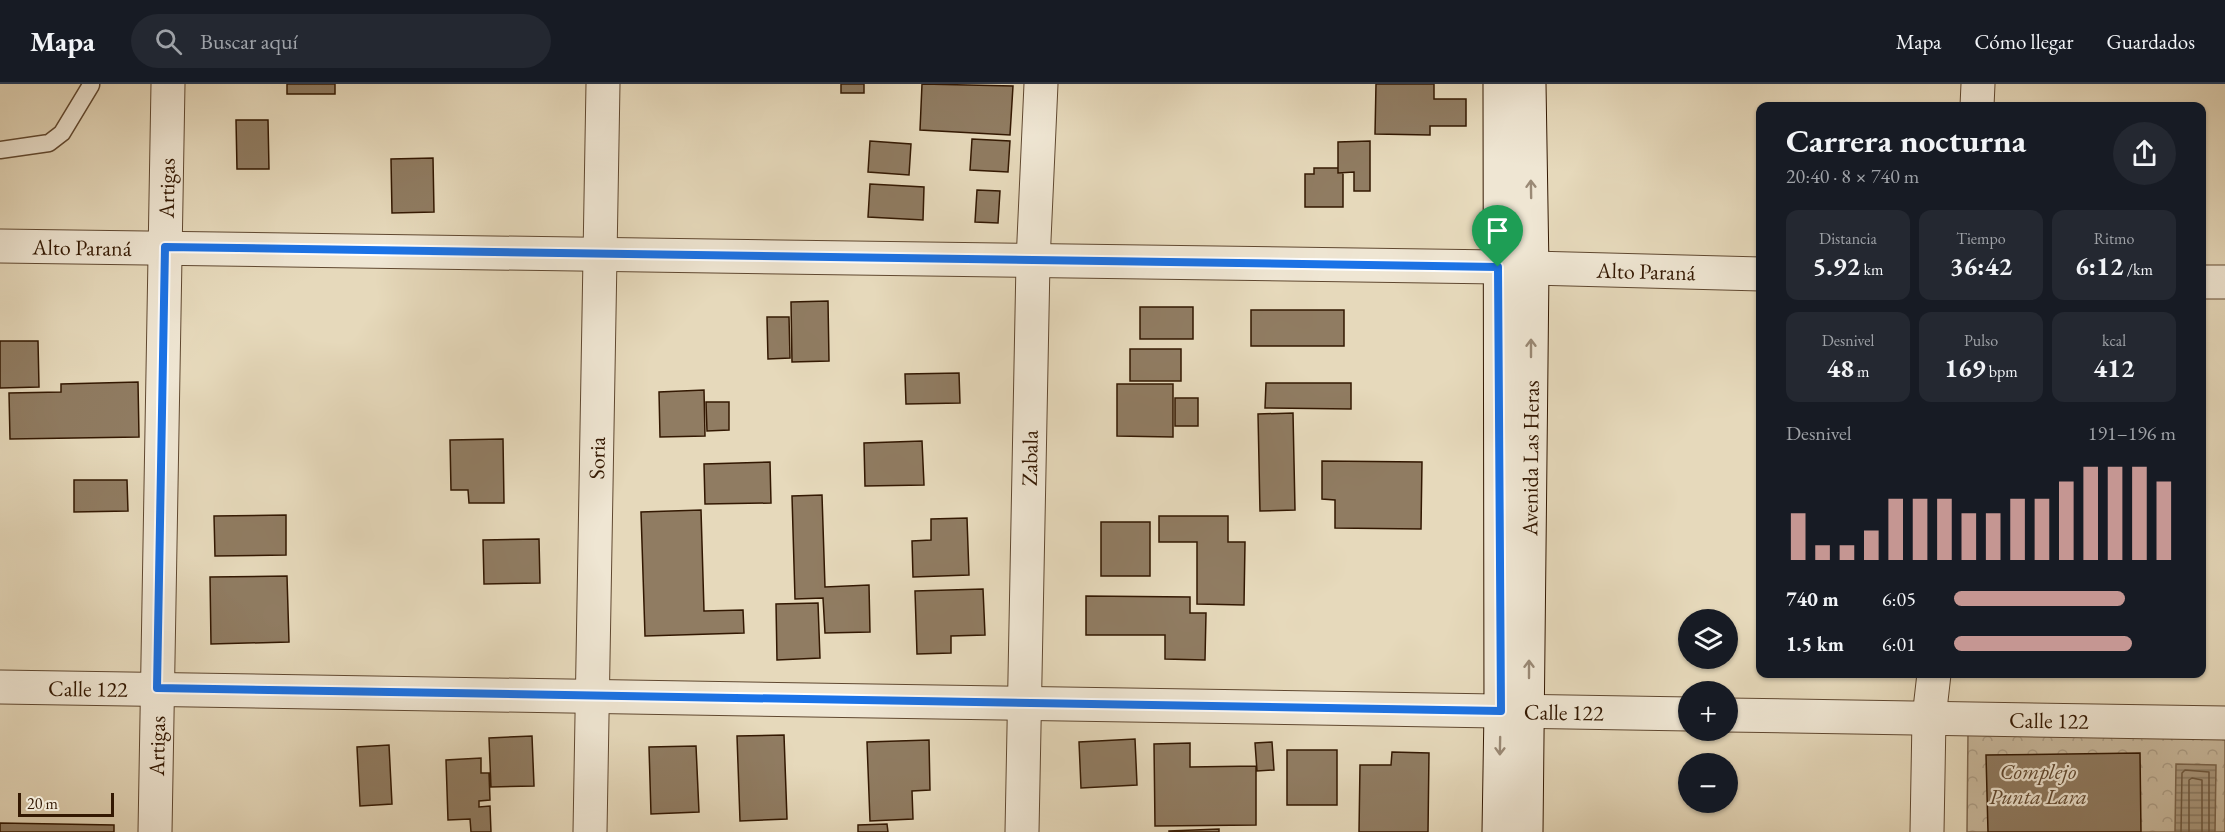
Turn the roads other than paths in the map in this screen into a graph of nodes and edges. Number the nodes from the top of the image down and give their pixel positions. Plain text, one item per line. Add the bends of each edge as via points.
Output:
1 (168, 84) edge
2 (603, 84) edge
3 (1041, 84) edge
4 (1500, 84) edge
5 (1529, 84) edge
6 (1978, 84) edge
7 (91, 85) edge
8 (1977, 102) edge
9 (0, 150) edge
10 (0, 246) edge
11 (165, 247) junction
12 (600, 254) junction
13 (1033, 262) junction
14 (1498, 267) junction
15 (1532, 268) junction
16 (1756, 274) edge
17 (2206, 282) edge
18 (2225, 282) edge
19 (1934, 678) edge
20 (0, 687) edge
21 (157, 688) junction
22 (593, 696) junction
23 (1025, 702) junction
24 (1515, 711) junction
25 (1678, 714) edge
26 (1738, 715) edge
27 (1929, 718) junction
28 (2225, 723) edge
29 (155, 832) edge
30 (590, 832) edge
31 (1023, 832) edge
32 (1499, 832) edge
33 (1526, 832) edge
34 (1927, 832) edge

1 - 11 street, Artigas
2 - 12 street, Soria
3 - 13 street, Zabala
4 - 14 street, Avenida Las Heras
15 -> 5 street, Avenida Las Heras
6 - 8 street
7 - 9 lane via 62,133 49,143
10 - 11 street, Alto Paraná
11 - 12 street, Alto Paraná
11 - 21 street, Artigas
12 - 13 street, Alto Paraná
12 - 22 street, Soria
13 - 14 street, Alto Paraná
13 - 23 street, Zabala
14 - 24 street, Avenida Las Heras
15 - 16 street, Alto Paraná
24 -> 15 street, Avenida Las Heras
17 - 18 street
19 - 27 street
20 - 21 street, Calle 122
21 - 22 street, Calle 122
21 - 29 street, Artigas
22 - 23 street, Calle 122
22 - 30 street, Soria
23 - 24 street, Calle 122
23 - 31 street, Zabala
24 - 25 street, Calle 122
24 -> 32 street, Avenida Las Heras
24 - 33 street, Avenida Las Heras
26 - 27 street, Calle 122
27 - 28 street, Calle 122
27 - 34 street

